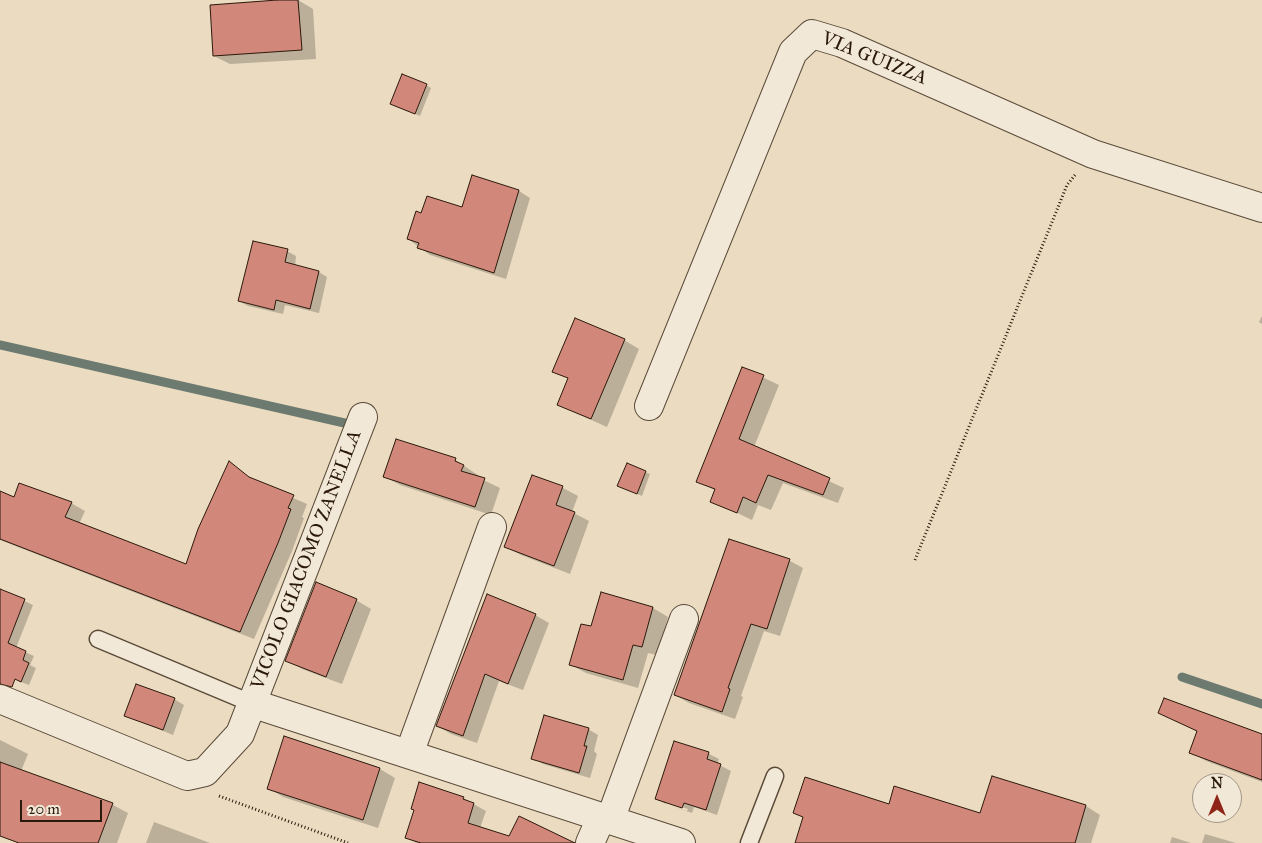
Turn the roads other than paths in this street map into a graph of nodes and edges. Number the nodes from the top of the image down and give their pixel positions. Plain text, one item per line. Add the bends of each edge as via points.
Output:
1 (1262, 208) edge
2 (650, 406) dead end
3 (363, 417) dead end
4 (492, 527) dead end
5 (684, 619) dead end
6 (98, 639) dead end
7 (0, 699) edge
8 (252, 703) junction
9 (409, 754) junction
10 (775, 776) dead end
11 (605, 819) junction
12 (590, 843) edge
13 (681, 843) edge
14 (749, 843) edge

1 - 2 street, VIA GUIZZA via 1093,154 842,43 812,34 793,52
3 - 8 street, VICOLO GIACOMO ZANELLA
4 - 9 street
5 - 11 street
6 - 8 lane
7 - 8 street, VICOLO GIACOMO ZANELLA via 187,776 204,772 240,734
8 - 9 street, VICOLO GIACOMO ZANELLA
9 - 11 street, VICOLO GIACOMO ZANELLA
10 - 14 lane
11 - 12 street
11 - 13 street, VICOLO GIACOMO ZANELLA

